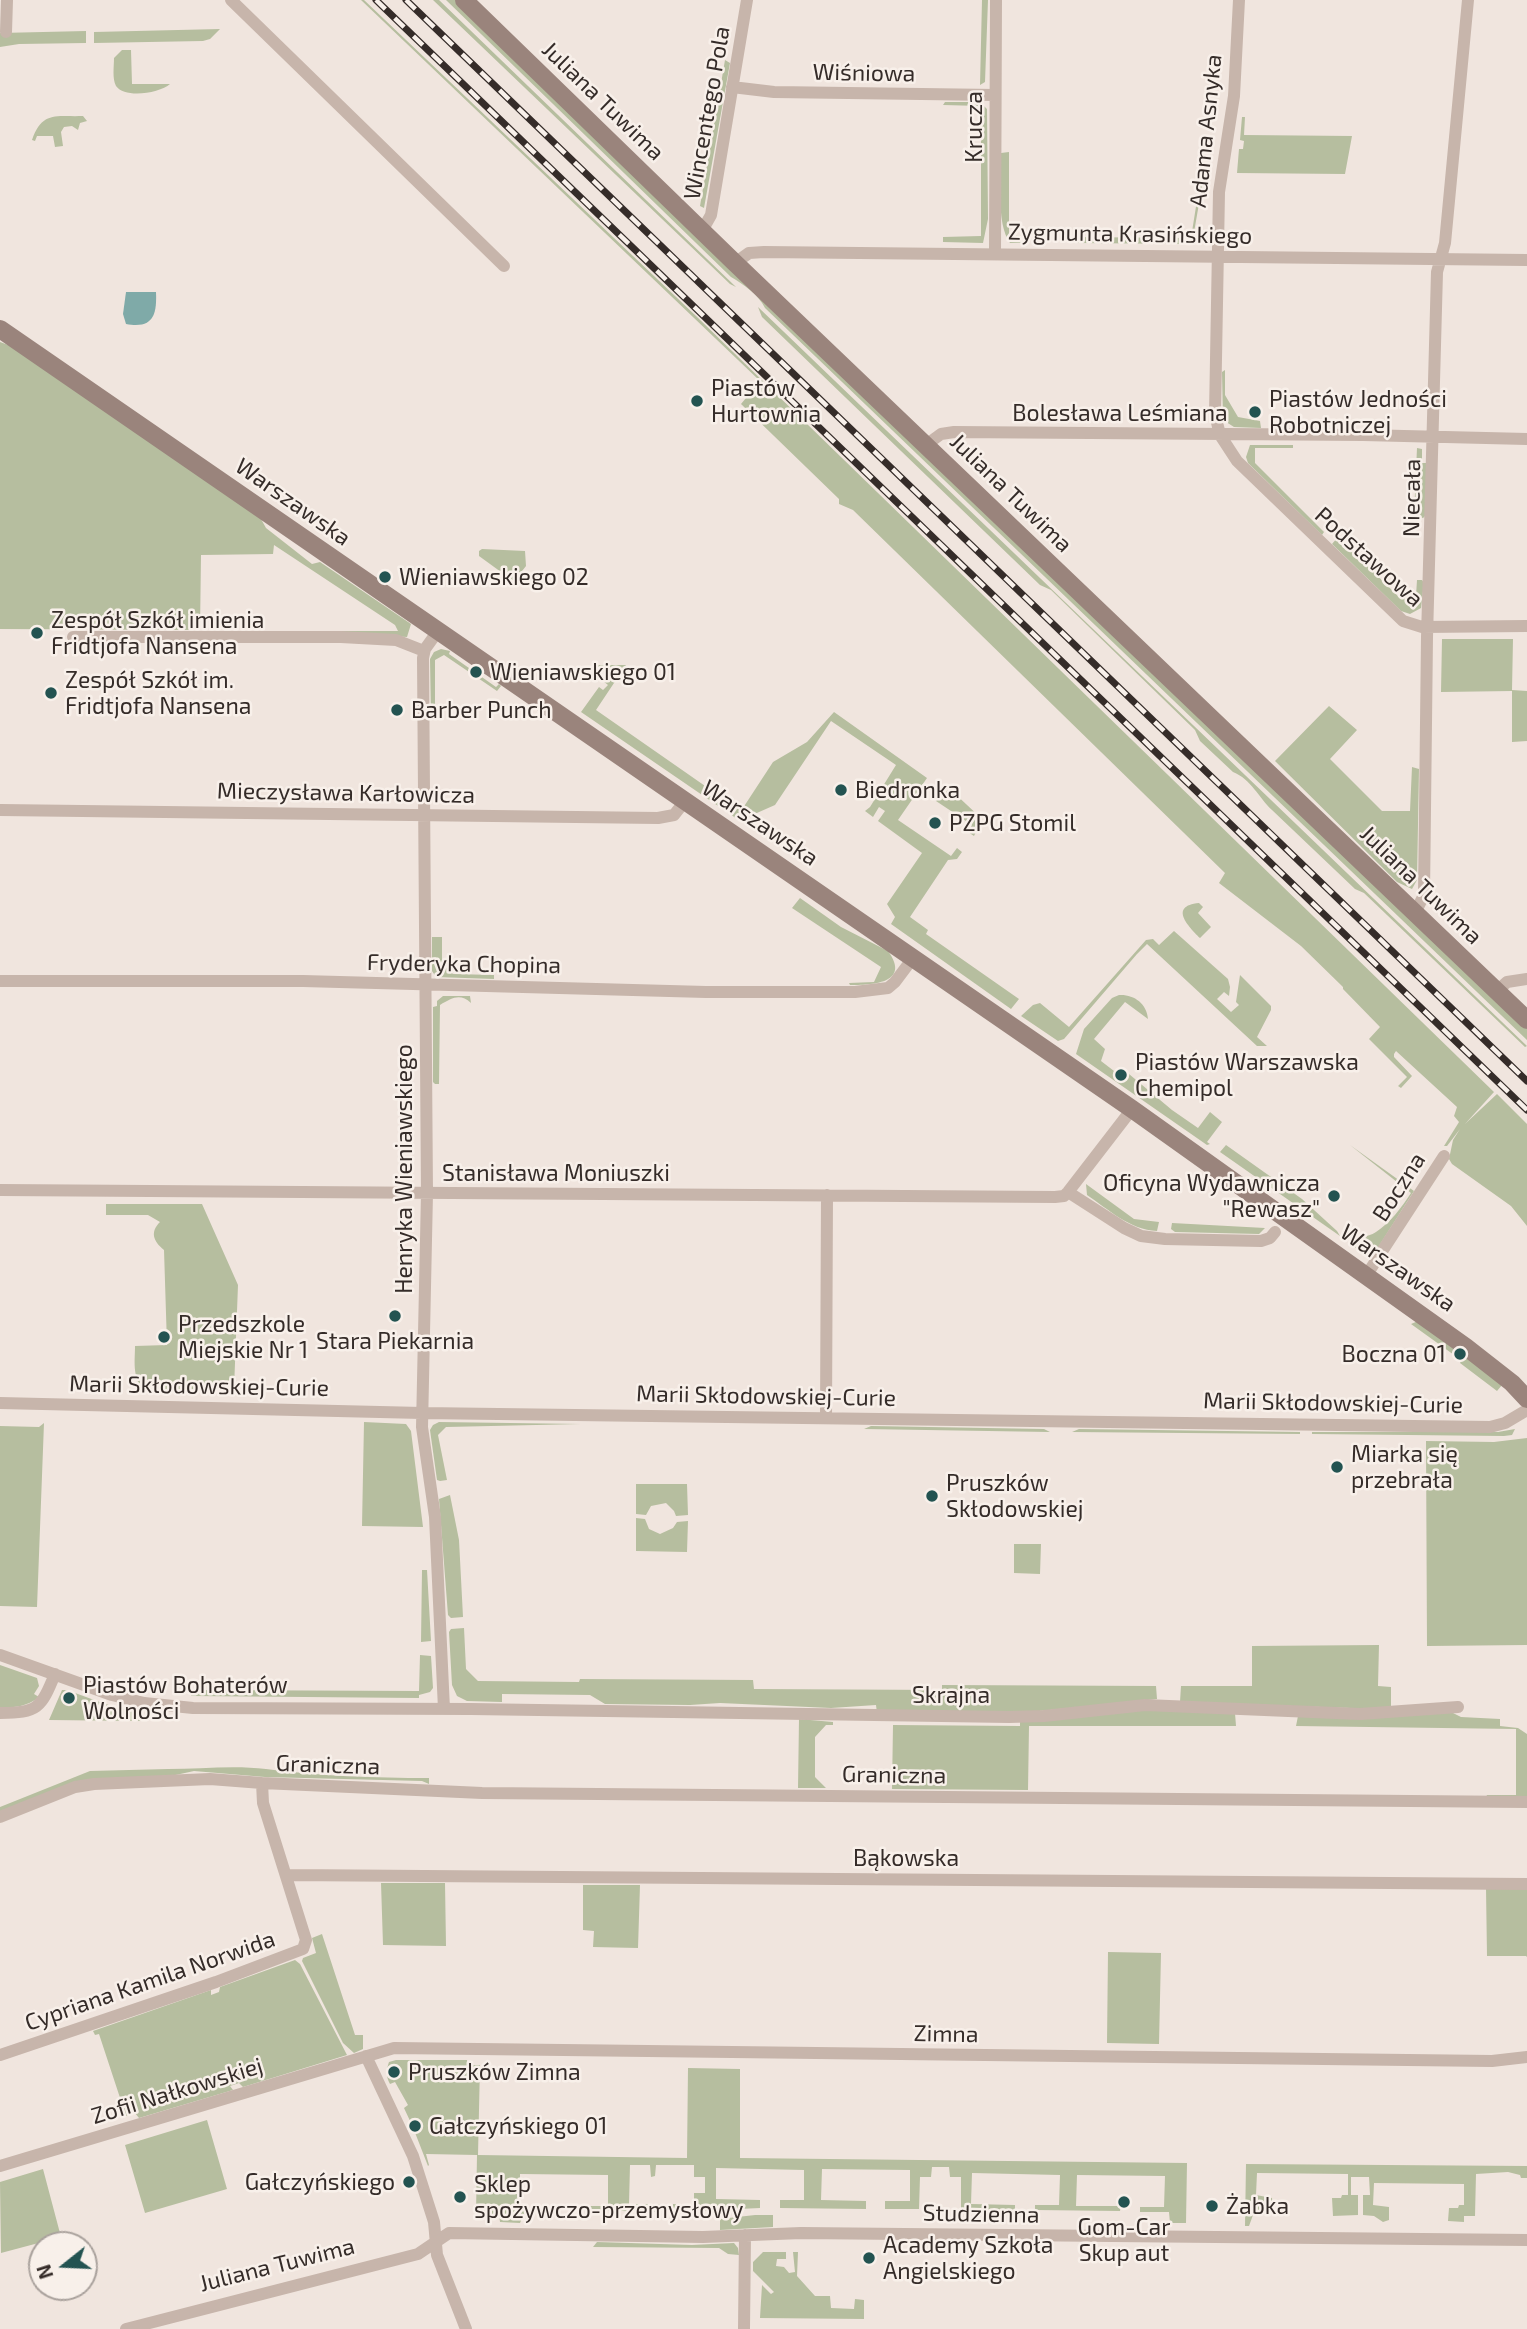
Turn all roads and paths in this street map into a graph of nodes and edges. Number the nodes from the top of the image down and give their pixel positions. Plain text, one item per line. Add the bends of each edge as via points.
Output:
1 (7, 0) edge
2 (231, 0) edge
3 (464, 0) edge
4 (747, 0) edge
5 (996, 0) edge
6 (1240, 0) edge
7 (1468, 0) edge
8 (6, 32) dead end
9 (732, 87) junction
10 (995, 95) junction
11 (702, 231) junction
12 (995, 254) junction
13 (1217, 256) junction
14 (1441, 259) junction
15 (1527, 260) edge
16 (735, 263) junction
17 (504, 267) dead end
18 (0, 329) edge
19 (1220, 435) junction
20 (1434, 437) junction
21 (1527, 439) edge
22 (926, 445) junction
23 (1527, 626) edge
24 (1428, 627) junction
25 (438, 631) junction
26 (73, 637) dead end
27 (424, 651) junction
28 (685, 801) junction
29 (0, 810) edge
30 (425, 816) junction
31 (1415, 913) junction
32 (913, 958) junction
33 (1527, 979) edge
34 (0, 981) edge
35 (426, 985) junction
36 (1497, 991) junction
37 (1527, 1020) edge
38 (1132, 1109) junction
39 (1444, 1156) dead end
40 (0, 1190) edge
41 (1068, 1192) junction
42 (427, 1193) junction
43 (827, 1195) junction
44 (1275, 1233) dead end
45 (1366, 1276) junction
46 (1527, 1399) edge
47 (0, 1403) edge
48 (1527, 1410) edge
49 (422, 1413) junction
50 (826, 1418) junction
51 (0, 1655) edge
52 (55, 1674) junction
53 (1458, 1707) dead end
54 (444, 1709) junction
55 (0, 1713) edge
56 (262, 1783) junction
57 (1527, 1802) edge
58 (0, 1816) edge
59 (286, 1875) junction
60 (1527, 1884) edge
61 (0, 2055) edge
62 (366, 2056) junction
63 (1527, 2057) edge
64 (0, 2166) edge
65 (745, 2235) junction
66 (1527, 2240) edge
67 (437, 2241) junction
68 (127, 2329) edge
69 (466, 2329) edge
70 (744, 2329) edge

1 - 8 street
2 - 17 street
3 - 11 street, Juliana Tuwima
4 - 9 street, Wincentego Pola
5 - 10 street, Krucza
6 - 13 street, Adama Asnyka via 1234,96 1219,192
7 - 14 street, Niecała
9 - 10 street, Wiśniowa via 774,92
9 - 11 street, Wincentego Pola via 711,215
10 - 12 street, Krucza
11 - 16 street, Juliana Tuwima
12 - 13 street, Zygmunta Krasińskiego
12 - 16 street, Zygmunta Krasińskiego via 764,252 749,253
13 - 14 street, Zygmunta Krasińskiego
13 - 19 street, Adama Asnyka via 1215,414
14 - 15 street, Zygmunta Krasińskiego
14 - 20 street, Niecała
16 - 22 street, Juliana Tuwima
18 - 25 street, Warszawska
19 - 20 street, Bolesława Leśmiana
19 - 22 street, Bolesława Leśmiana via 954,432
19 - 24 street, Podstawowa via 1237,461 1388,608 1409,624
20 - 21 street, Bolesława Leśmiana
20 - 24 street, Niecała
22 - 31 street, Juliana Tuwima
23 - 24 street, Podstawowa
24 - 31 street, Niecała via 1424,895
25 - 27 street
25 - 28 street, Warszawska
26 - 27 street via 355,638 401,641
27 - 30 street, Henryka Wieniawskiego
28 - 30 street, Mieczysława Karłowicza via 674,815 658,818
28 - 32 street, Warszawska
29 - 30 street, Mieczysława Karłowicza
30 - 35 street, Henryka Wieniawskiego
31 - 36 street, Juliana Tuwima
32 - 35 street, Fryderyka Chopina via 892,986 878,991
32 - 38 street, Warszawska
33 - 36 street via 1507,982
34 - 35 street, Fryderyka Chopina
35 - 42 street, Henryka Wieniawskiego
36 - 37 street, Juliana Tuwima
38 - 41 street
38 - 45 street, Warszawska
39 - 45 street, Boczna
40 - 42 street, Stanisława Moniuszki
41 - 43 street, Stanisława Moniuszki via 1055,1198
41 - 44 street via 1146,1237 1261,1241
42 - 43 street, Stanisława Moniuszki
42 - 49 street, Henryka Wieniawskiego
43 - 50 street
45 - 46 street, Warszawska via 1489,1363
47 - 49 street, Marii Skłodowskiej-Curie
48 - 50 street, Marii Skłodowskiej-Curie via 1490,1427
49 - 50 street, Marii Skłodowskiej-Curie
49 - 54 street, Henryka Wieniawskiego via 435,1517
51 - 52 street, Skrajna
52 - 54 street, Skrajna via 112,1695 170,1707
52 - 55 street via 36,1709
53 - 54 street, Skrajna via 1360,1714 1145,1705 1018,1717
56 - 57 street, Graniczna via 482,1793
56 - 58 street, Graniczna via 211,1779 94,1784
56 - 59 street via 263,1803
59 - 60 street, Bąkowska
59 - 61 street, Cypriana Kamila Norwida via 306,1940 299,1952
62 - 63 street, Zimna via 394,2048 1465,2061
62 - 64 street, Zofii Nałkowskiej
62 - 67 street via 413,2156
65 - 66 street, Studzienna
65 - 67 street, Studzienna via 453,2233
65 - 70 street
67 - 68 street, Juliana Tuwima via 418,2254
67 - 69 street via 438,2258

